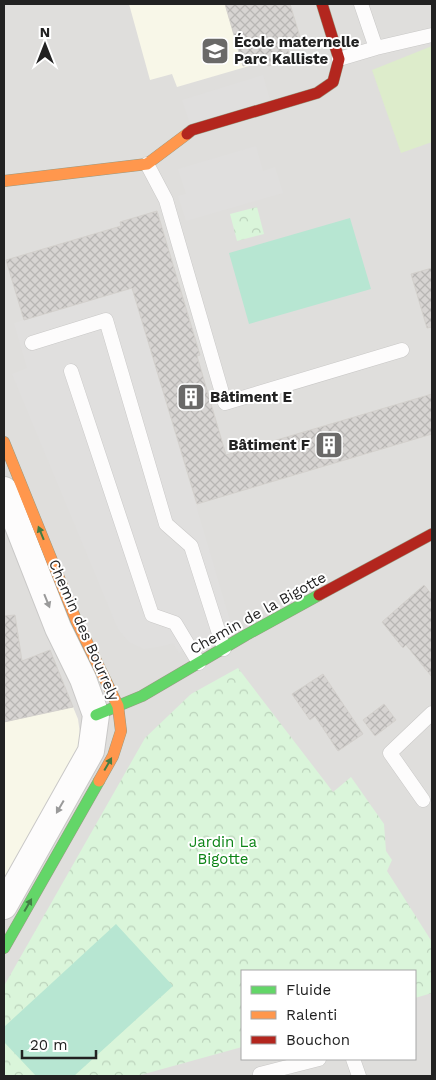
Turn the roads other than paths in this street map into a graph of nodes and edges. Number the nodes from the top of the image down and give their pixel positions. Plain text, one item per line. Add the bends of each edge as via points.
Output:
1 (322, 4) edge
2 (361, 4) edge
3 (432, 35) edge
4 (376, 48) junction
5 (339, 59) junction
6 (147, 164) junction
7 (4, 181) edge
8 (32, 342) dead end
9 (402, 350) dead end
10 (71, 370) dead end
11 (4, 442) edge
12 (4, 490) edge
13 (432, 534) edge
14 (224, 649) junction
15 (199, 663) junction
16 (107, 710) junction
17 (432, 713) edge
18 (423, 800) dead end
19 (4, 906) edge
20 (4, 948) edge
21 (315, 1060) edge
22 (353, 1060) edge
23 (260, 1074) dead end
24 (359, 1076) edge

1 - 5 street
2 - 4 lane
3 - 4 lane
4 - 5 lane
5 - 6 street via 333,82 317,93 192,130
6 - 7 street
6 - 9 lane via 166,200 225,403
8 - 14 lane via 106,320 166,524 191,546
10 - 15 lane via 152,615 175,623
16 -> 11 street, Chemin des Bourrely via 76,620
12 -> 16 street, Chemin des Bourrely via 58,628 83,679
13 - 14 street, Chemin de la Bigotte
14 - 15 street, Chemin de la Bigotte
15 - 16 street, Chemin de la Bigotte via 142,696
16 -> 19 street, Chemin des Bourrely via 92,751
20 -> 16 street, Chemin des Bourrely via 113,756 121,731
17 - 18 lane via 390,753
21 - 23 lane
22 - 24 lane

